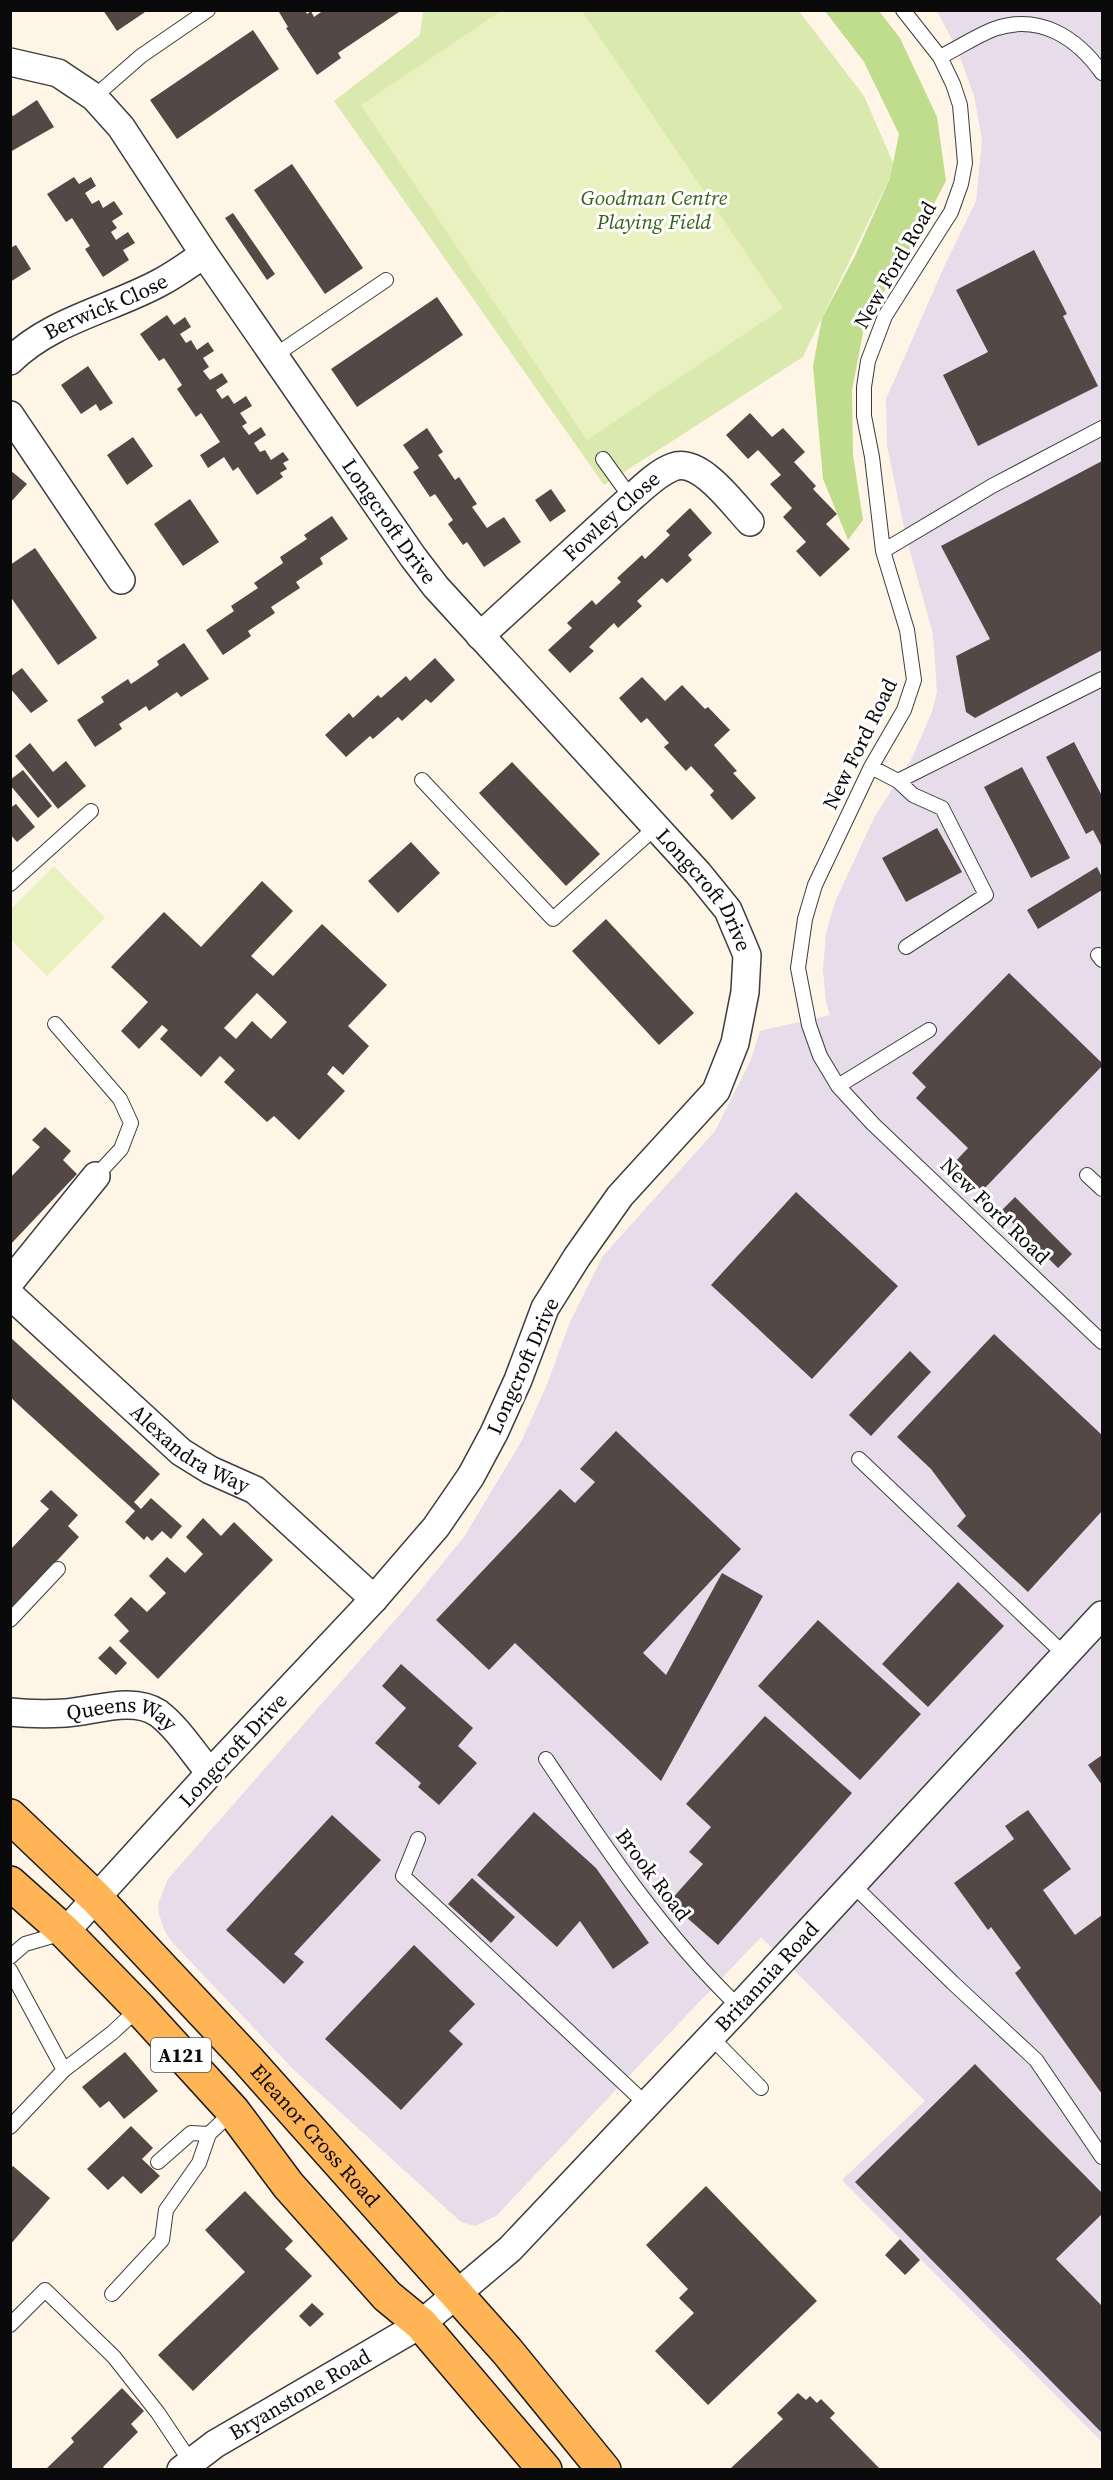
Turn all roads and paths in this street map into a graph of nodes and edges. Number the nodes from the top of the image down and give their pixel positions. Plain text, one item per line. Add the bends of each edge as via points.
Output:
1 (208, 10) edge
2 (903, 10) edge
3 (940, 57) junction
4 (10, 62) edge
5 (1102, 73) edge
6 (94, 97) junction
7 (204, 254) junction
8 (386, 280) dead end
9 (274, 356) junction
10 (10, 361) edge
11 (10, 415) edge
12 (1102, 428) edge
13 (603, 459) dead end
14 (631, 498) junction
15 (750, 522) dead end
16 (883, 551) junction
17 (121, 579) dead end
18 (480, 636) junction
19 (1102, 679) edge
20 (871, 767) junction
21 (422, 780) dead end
22 (898, 781) junction
23 (91, 811) dead end
24 (656, 827) junction
25 (10, 884) edge
26 (906, 947) dead end
27 (55, 1024) dead end
28 (929, 1030) dead end
29 (838, 1086) junction
30 (1087, 1175) dead end
31 (96, 1176) joint
32 (1102, 1189) edge
33 (10, 1282) edge
34 (10, 1295) edge
35 (1102, 1342) edge
36 (859, 1459) dead end
37 (58, 1569) dead end
38 (374, 1599) junction
39 (1102, 1616) edge
40 (10, 1620) edge
41 (1065, 1655) junction
42 (10, 1712) edge
43 (546, 1759) dead end
44 (210, 1773) junction
45 (10, 1816) edge
46 (418, 1839) dead end
47 (10, 1883) edge
48 (853, 1885) junction
49 (96, 1898) junction
50 (65, 1932) junction
51 (10, 1957) edge
52 (10, 1970) edge
53 (739, 2007) junction
54 (139, 2008) junction
55 (711, 2037) junction
56 (64, 2070) junction
57 (761, 2088) dead end
58 (646, 2104) junction
59 (232, 2112) junction
60 (10, 2127) edge
61 (209, 2134) junction
62 (1102, 2157) edge
63 (158, 2162) dead end
64 (112, 2294) dead end
65 (456, 2294) junction
66 (421, 2324) junction
67 (10, 2325) edge
68 (185, 2465) edge
69 (545, 2469) edge
70 (604, 2469) edge

1 - 6 lane via 141,56
2 - 3 lane, New Ford Road
3 - 5 lane via 994,29 1038,26 1076,42
3 - 16 lane, New Ford Road via 960,105 965,163 961,184 951,212 885,316 868,361 864,387 864,416
4 - 6 street, Longcroft Drive via 58,73
6 - 7 street, Longcroft Drive via 121,127
7 - 9 street, Longcroft Drive
7 - 10 street, Berwick Close via 161,282 34,341
8 - 9 lane
9 - 18 street, Longcroft Drive via 412,557
11 - 17 street
12 - 16 lane via 992,486
13 - 14 lane
14 - 15 street, Fowley Close via 664,471 691,466
14 - 18 street, Fowley Close
16 - 20 lane, New Ford Road via 907,630 914,680 904,710
18 - 24 street, Longcroft Drive
19 - 22 lane
20 - 22 lane
20 - 29 lane, New Ford Road via 815,885 798,968 809,1025 820,1056
21 - 24 lane via 553,920
22 - 26 lane via 913,795 942,808 986,895
23 - 25 lane
24 - 38 street, Longcroft Drive via 728,910 739,933 747,955 745,992 735,1043 716,1091 620,1196 577,1257 545,1308 518,1380 471,1476 436,1527
27 - 31 lane via 120,1100 131,1123 121,1149
28 - 29 lane
29 - 35 lane, New Ford Road
30 - 32 lane
31 - 33 street
34 - 38 street, Alexandra Way via 181,1452 255,1490
36 - 41 lane
37 - 40 lane
38 - 44 street, Longcroft Drive
39 - 41 street, Britannia Road
41 - 48 street, Britannia Road
42 - 44 street, Queens Way via 66,1713 142,1707 157,1713
43 - 53 lane, Brook Road via 667,1931
44 - 49 street, Longcroft Drive
45 - 49 main road, Eleanor Cross Road / A121
46 - 58 lane via 403,1876
47 - 50 main road, A121
48 - 53 street, Britannia Road
48 - 62 lane via 1036,2060
49 - 50 street, Longcroft Drive
49 - 65 main road, Eleanor Cross Road / A121 via 248,2059
50 - 51 lane via 25,1944
50 - 54 main road, A121
52 - 56 lane
53 - 55 street, Britannia Road
54 - 56 lane
54 - 59 main road, A121
55 - 57 lane
55 - 58 street, Britannia Road
56 - 60 lane
58 - 65 street, Britannia Road via 519,2240
59 - 61 lane
59 - 66 main road, A121 via 288,2185 342,2246 387,2296
61 - 63 lane via 191,2133
61 - 64 lane via 199,2163 166,2210 162,2240
65 - 66 street, Britannia Road
65 - 70 main road, Eleanor Cross Road / A121
66 - 68 street, Bryanstone Road
66 - 69 main road, A121
67 - 68 lane via 45,2290 114,2357 158,2413

